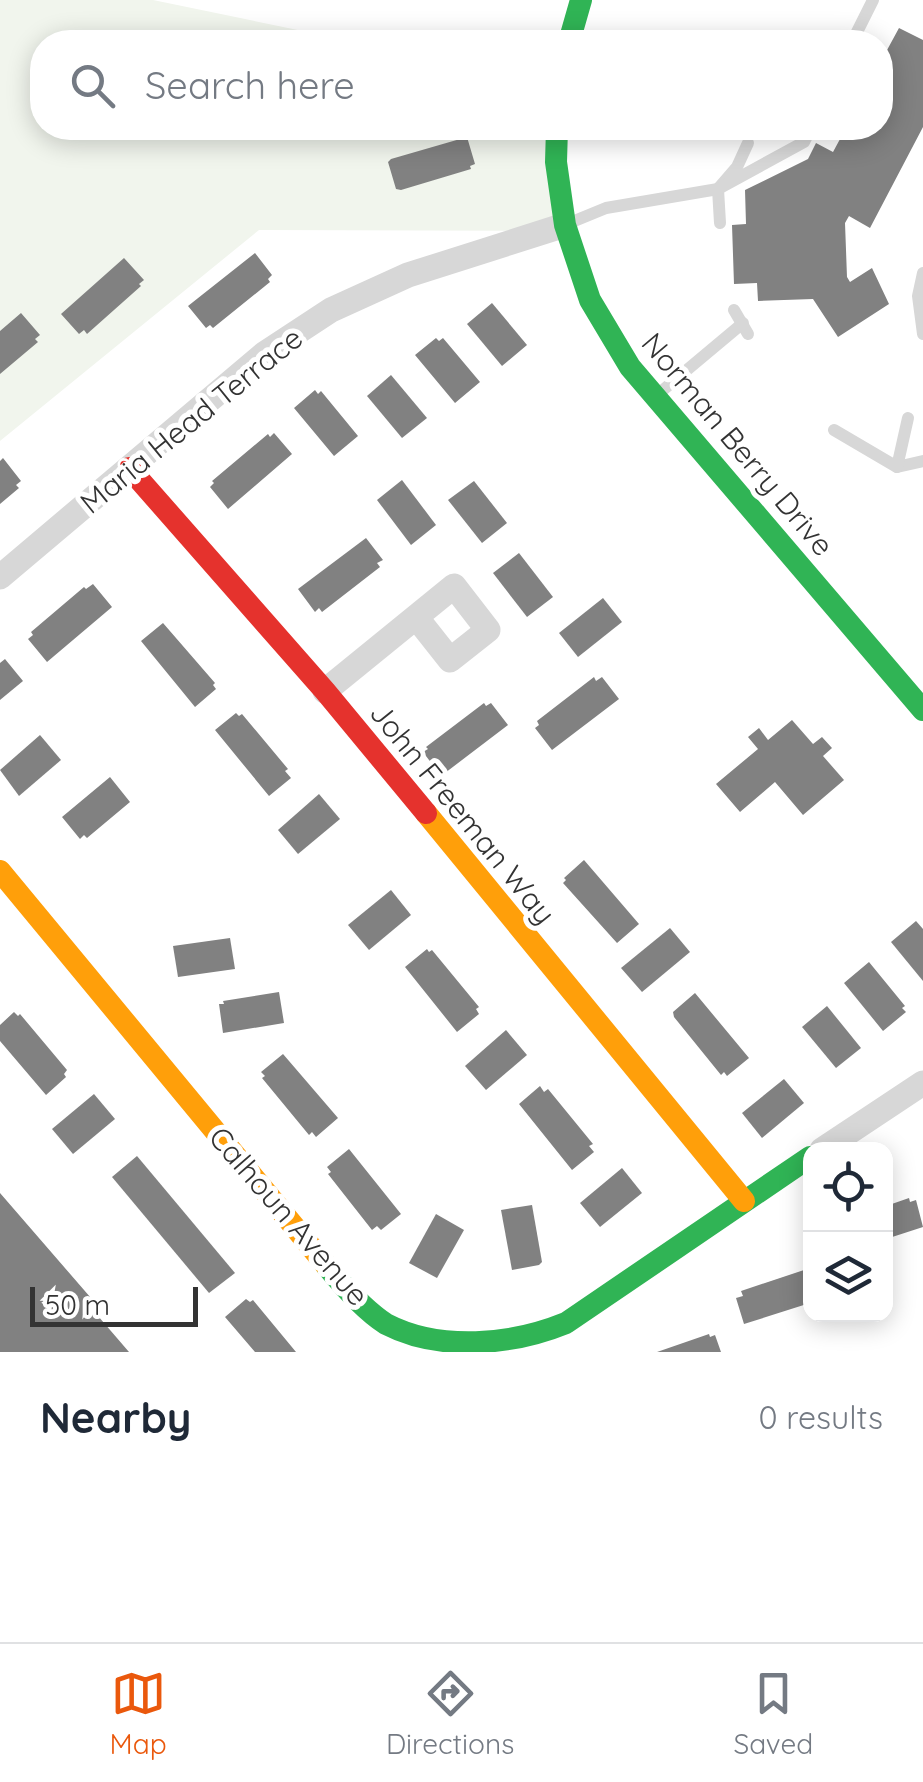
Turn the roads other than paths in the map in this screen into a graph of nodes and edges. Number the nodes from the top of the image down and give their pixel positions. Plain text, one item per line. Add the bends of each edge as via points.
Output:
1 (581, 0) edge
2 (873, 0) edge
3 (572, 30) edge
4 (858, 30) edge
5 (556, 140) edge
6 (805, 140) edge
7 (748, 144) dead end
8 (718, 189) junction
9 (720, 223) dead end
10 (564, 225) junction
11 (923, 273) edge
12 (734, 310) dead end
13 (923, 334) edge
14 (656, 397) junction
15 (908, 418) dead end
16 (834, 430) dead end
17 (923, 461) edge
18 (129, 468) junction
19 (897, 468) junction
20 (0, 576) edge
21 (416, 617) dead end
22 (325, 692) junction
23 (923, 710) edge
24 (0, 871) edge
25 (923, 1083) edge
26 (834, 1142) edge
27 (803, 1162) edge
28 (744, 1202) junction
29 (485, 1350) edge

1 - 3 street
2 - 4 lane
5 - 10 street, Norman Berry Drive
6 - 8 lane
7 - 8 lane
8 - 9 lane
8 - 10 lane via 606,208
10 - 14 street, Norman Berry Drive via 590,300
10 - 18 street, Maria Head Terrace via 408,275 331,310 264,354
11 - 13 lane
12 - 14 lane via 746,328
14 - 23 street, Norman Berry Drive
15 - 19 lane
16 - 19 lane
17 - 19 lane
18 - 20 street, Maria Head Terrace
18 - 22 street, John Freeman Way
21 - 22 street
22 - 28 street, John Freeman Way
24 - 29 street, Calhoun Avenue via 347,1291 389,1326 421,1341
25 - 26 street
27 - 28 street, Calhoun Avenue
28 - 29 street, Calhoun Avenue via 566,1323 526,1342

